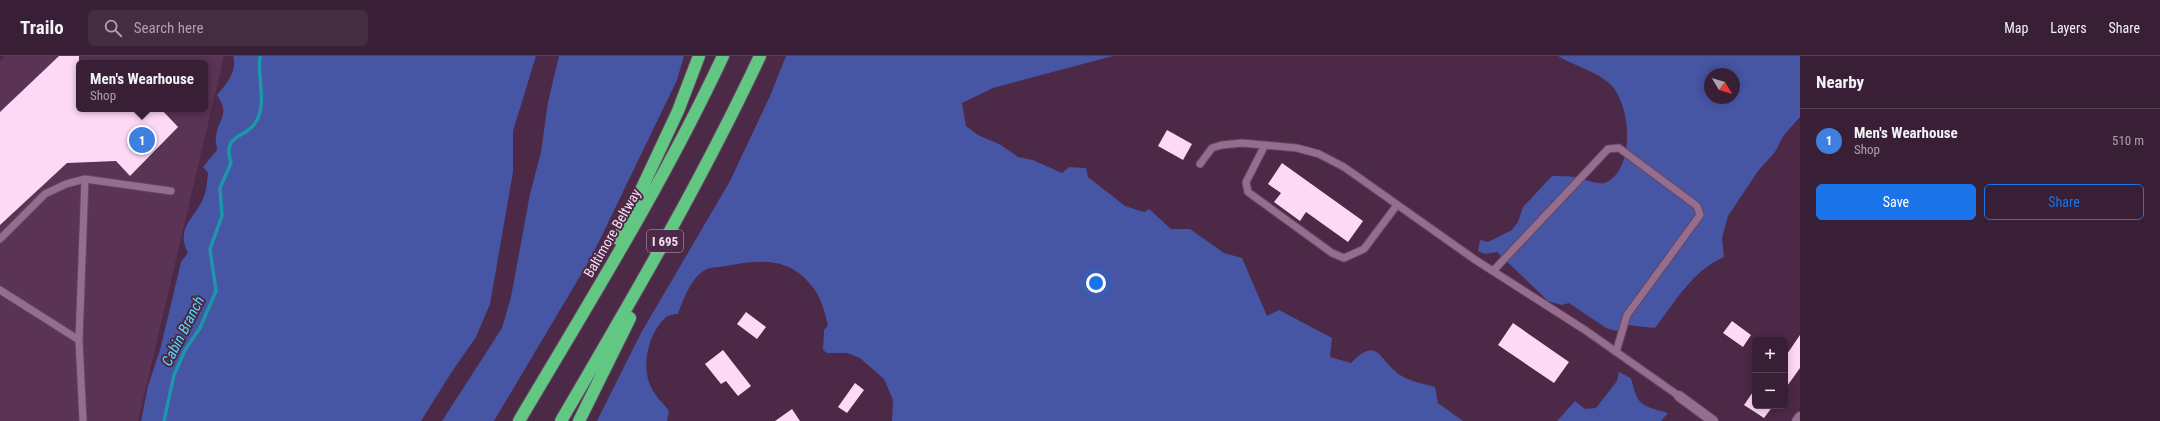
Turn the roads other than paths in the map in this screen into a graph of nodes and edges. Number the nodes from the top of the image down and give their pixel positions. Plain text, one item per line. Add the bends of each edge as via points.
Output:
1 (699, 56) edge
2 (723, 56) edge
3 (760, 56) edge
4 (1265, 145) junction
5 (1200, 164) dead end
6 (85, 180) junction
7 (171, 191) dead end
8 (1397, 205) junction
9 (672, 229) junction
10 (0, 239) edge
11 (1493, 271) junction
12 (0, 290) edge
13 (592, 298) junction
14 (79, 340) junction
15 (1616, 352) junction
16 (1679, 396) joint
17 (1800, 417) edge
18 (83, 421) edge
19 (519, 421) edge
20 (560, 421) edge
21 (579, 421) edge
22 (1713, 421) edge
23 (1797, 421) edge

1 - 13 highway via 678,111
2 - 13 highway, Baltimore Beltway / I 695 via 658,184
3 - 9 highway, I 695 via 733,114
4 - 5 lane via 1222,144 1212,148
4 - 8 lane via 1297,148 1319,154 1344,167
4 - 8 lane via 1246,182 1248,192 1332,253 1344,258 1364,249
6 - 7 lane
6 - 10 lane via 66,184 45,194
6 - 14 lane
8 - 11 lane
9 - 20 highway, I 695
9 - 21 highway
11 - 15 lane
11 - 15 lane via 1608,149 1619,148 1697,206 1700,216 1627,315
12 - 14 lane
13 - 19 highway, Baltimore Beltway / I 695
14 - 18 lane
15 - 16 lane
16 - 22 street
17 - 23 street

